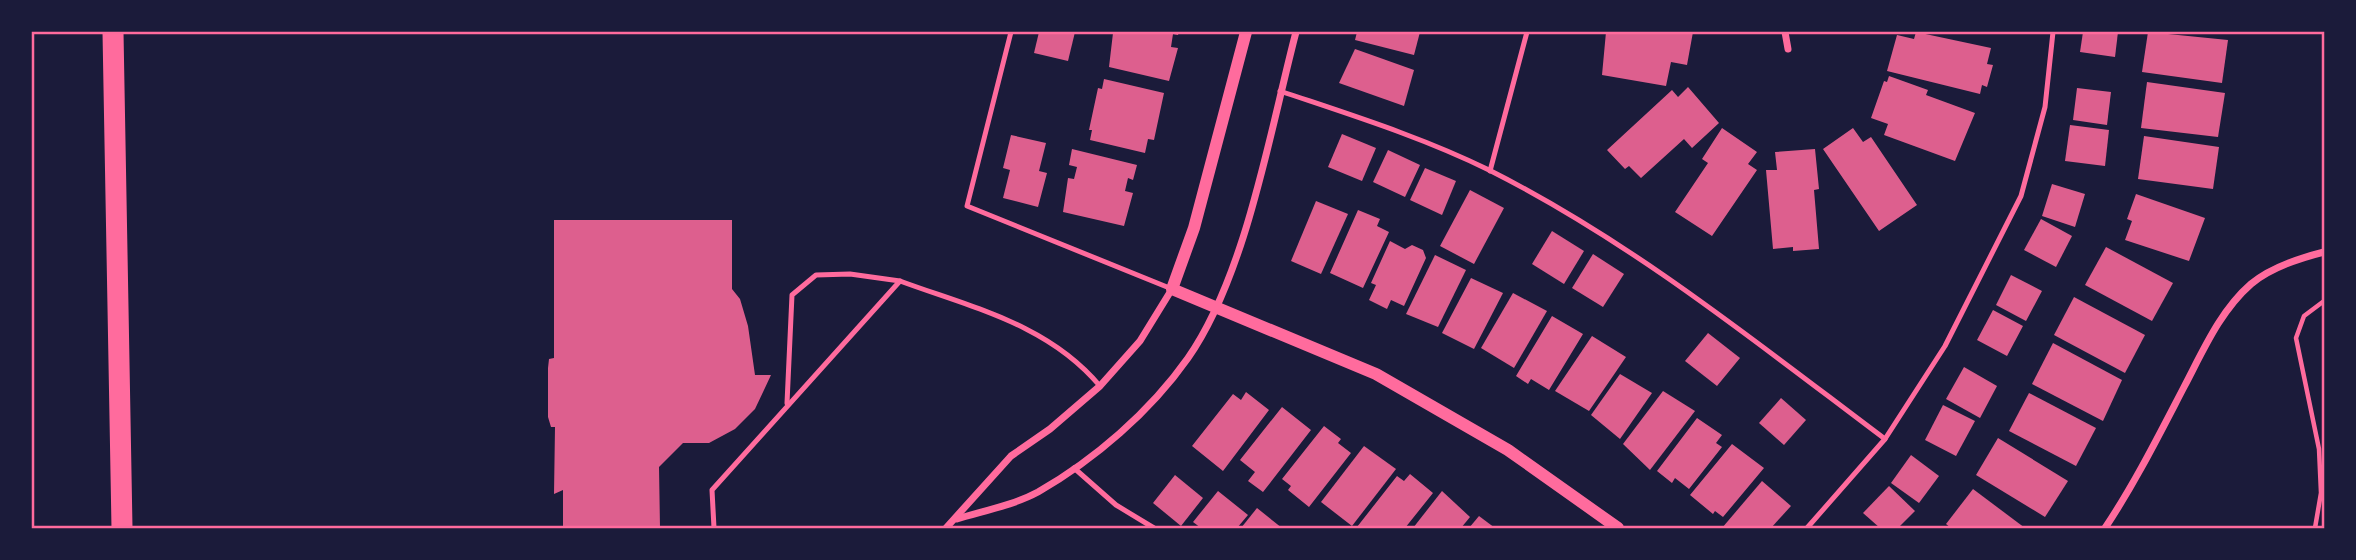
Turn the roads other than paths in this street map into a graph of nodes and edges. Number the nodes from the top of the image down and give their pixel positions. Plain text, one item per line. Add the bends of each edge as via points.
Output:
1 (113, 32) edge
2 (1011, 32) edge
3 (1246, 32) edge
4 (1296, 32) edge
5 (1527, 32) edge
6 (1785, 32) edge
7 (2053, 32) edge
8 (1788, 49) dead end
9 (1280, 91) junction
10 (1490, 171) junction
11 (2325, 252) edge
12 (900, 281) junction
13 (1172, 289) junction
14 (1217, 305) junction
15 (1100, 386) junction
16 (787, 403) junction
17 (1885, 439) junction
18 (1074, 468) junction
19 (957, 519) junction
20 (122, 528) edge
21 (714, 528) edge
22 (946, 528) edge
23 (1153, 528) edge
24 (1618, 528) edge
25 (1807, 528) edge
26 (2105, 528) edge

1 - 20 highway
2 - 13 lane via 967,206
3 - 13 street via 1194,228
4 - 9 street
5 - 10 lane
6 - 8 street
7 - 17 lane via 2045,107 2021,196 1945,346
9 - 10 lane via 1420,139
9 - 14 street via 1242,240
10 - 17 lane via 1647,261
11 - 26 street via 2289,262 2254,282 2233,301 2129,493
12 - 15 lane via 1023,325 1068,352
12 - 16 lane
12 - 16 lane via 816,275 792,295
13 - 14 street
13 - 15 street via 1140,341
14 - 18 street via 1188,358 1139,413
14 - 24 street via 1376,374 1508,450
15 - 19 street via 1011,456
16 - 21 lane via 712,490
17 - 25 lane
18 - 19 street via 1036,493
18 - 23 lane via 1116,505
19 - 22 street

